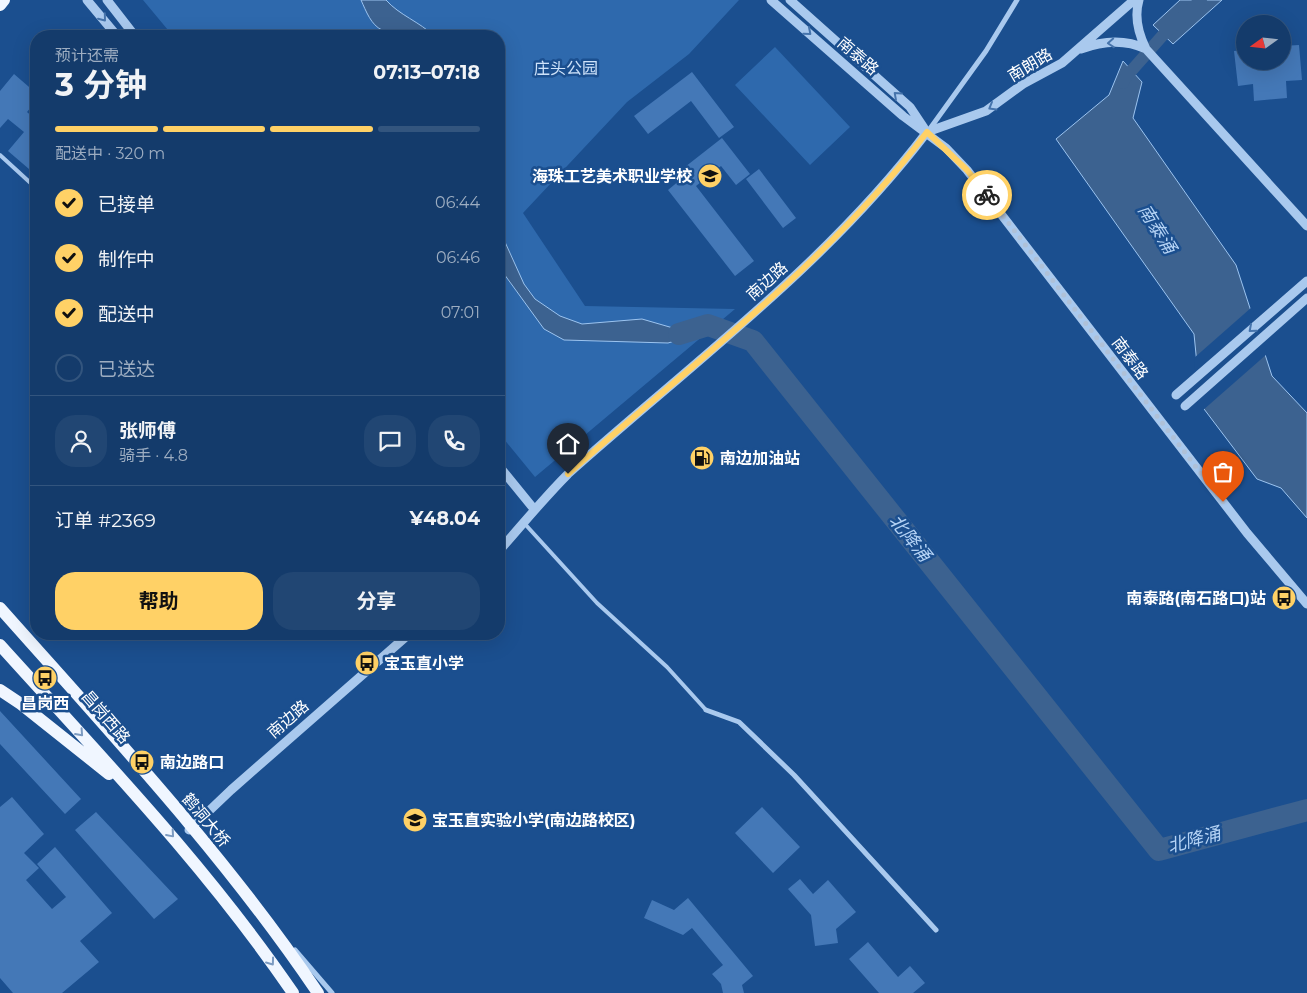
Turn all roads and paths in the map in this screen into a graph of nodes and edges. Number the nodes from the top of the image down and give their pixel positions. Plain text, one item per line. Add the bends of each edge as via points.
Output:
1 (4, 0) edge
2 (87, 0) edge
3 (107, 0) edge
4 (771, 0) edge
5 (790, 0) edge
6 (1017, 0) edge
7 (1134, 0) edge
8 (1139, 0) edge
9 (0, 5) edge
10 (112, 30) edge
11 (130, 30) edge
12 (1146, 49) junction
13 (1076, 51) junction
14 (927, 132) junction
15 (0, 155) edge
16 (30, 182) edge
17 (1307, 226) edge
18 (1307, 281) edge
19 (1307, 298) edge
20 (1176, 395) dead end
21 (1185, 406) dead end
22 (505, 473) edge
23 (534, 509) junction
24 (524, 523) junction
25 (505, 544) edge
26 (1307, 604) edge
27 (0, 608) edge
28 (0, 616) edge
29 (402, 640) edge
30 (0, 645) edge
31 (0, 690) edge
32 (706, 710) joint
33 (138, 798) junction
34 (189, 830) junction
35 (936, 930) dead end
36 (293, 993) edge
37 (318, 993) edge
38 (332, 993) edge

1 - 9 main road
2 -> 10 street
3 - 11 street
4 -> 14 street, 南泰路 via 903,116
14 -> 5 street, 南泰路 via 910,107
6 - 14 street, 南边路 via 986,51
7 - 13 street, 南朗路
8 - 12 street via 1137,23
12 -> 13 street via 1128,43 1109,42
12 - 17 street
13 -> 14 street, 南朗路 via 993,107
14 - 23 street, 南边路 via 890,179 812,261 591,454
14 - 26 street, 南泰路 via 967,170 1247,533
15 - 16 lane
18 -> 20 street
19 - 21 street
22 - 23 street
23 - 24 street, 南边路
24 - 25 street, 南边路
24 - 32 lane via 597,603 667,667
27 - 37 main road, 鹤洞大桥, bridge via 202,840
28 - 34 street, 昌岗西路
29 - 34 street, 南边路
30 -> 33 main road
31 - 33 main road
32 - 35 street via 739,722 794,775
33 -> 36 main road via 225,900
34 - 38 street, 昌岗西路

